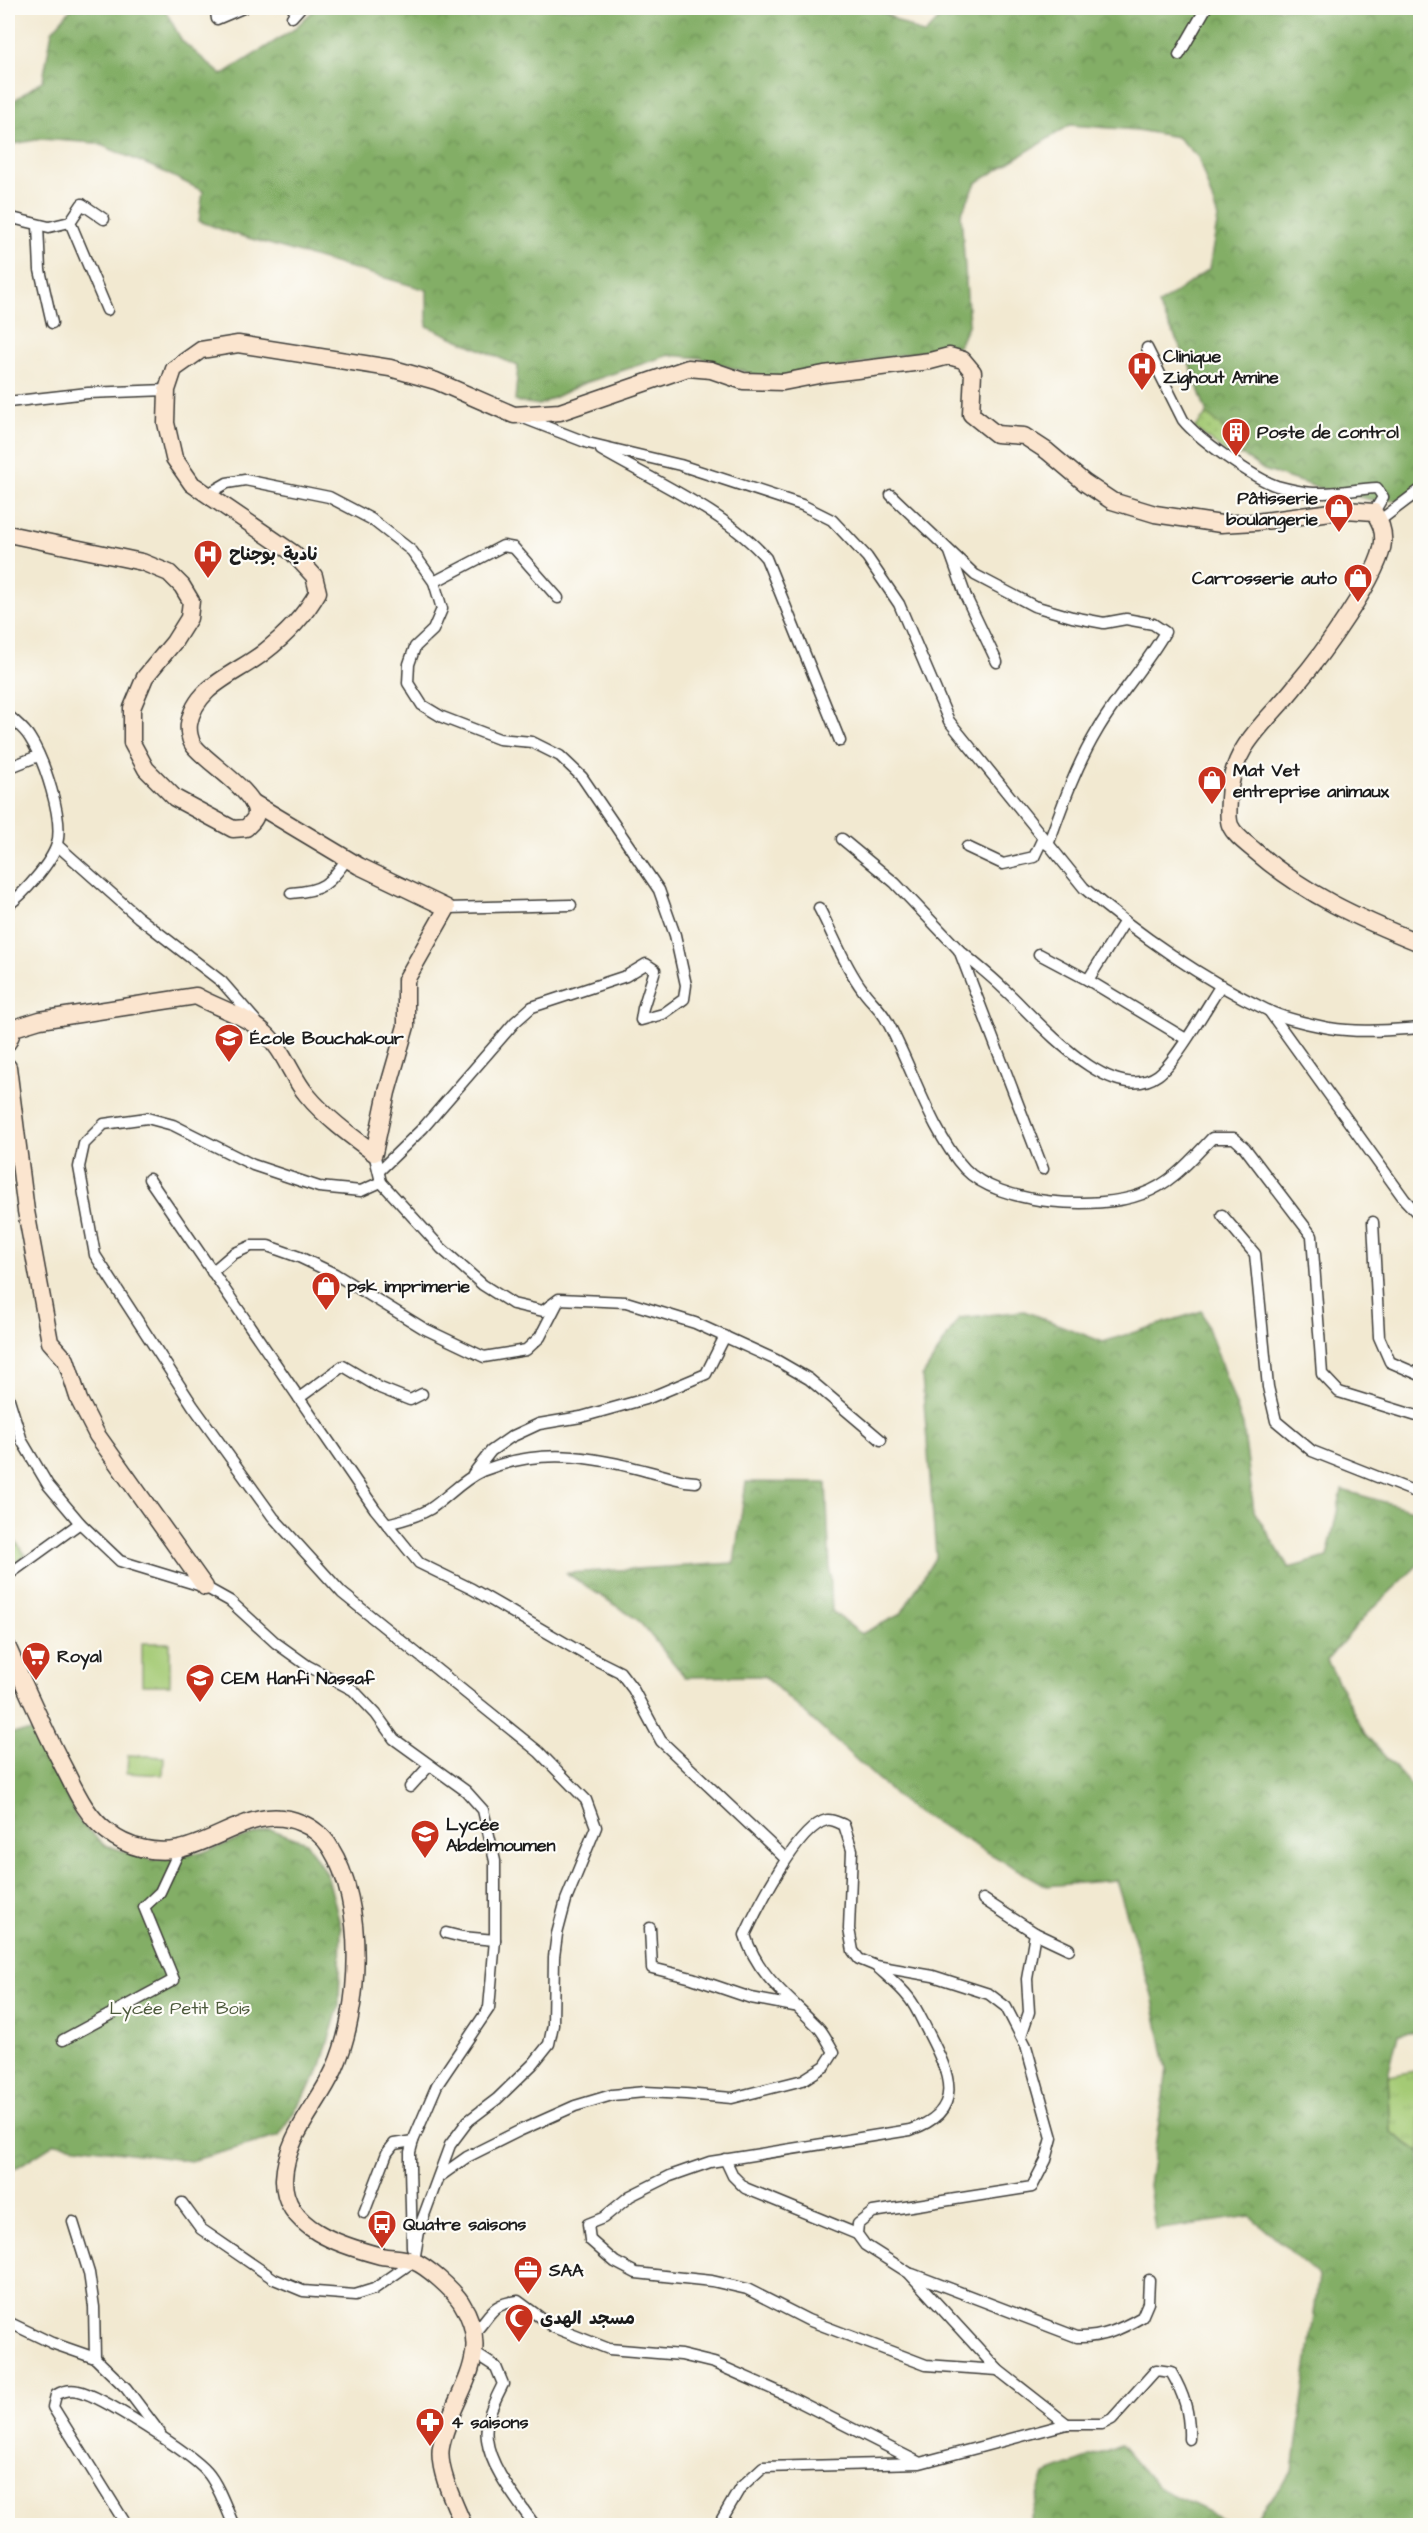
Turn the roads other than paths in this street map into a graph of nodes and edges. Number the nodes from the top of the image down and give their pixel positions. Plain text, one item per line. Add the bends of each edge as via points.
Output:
1 (218, 8) edge
2 (243, 8) edge
3 (300, 8) edge
4 (1206, 8) edge
5 (292, 17) dead end
6 (1179, 55) dead end
7 (8, 217) edge
8 (104, 219) dead end
9 (70, 222) junction
10 (38, 225) junction
11 (107, 310) dead end
12 (52, 323) dead end
13 (1148, 348) dead end
14 (167, 390) junction
15 (8, 402) edge
16 (514, 415) junction
17 (588, 443) junction
18 (1420, 490) edge
19 (208, 494) junction
20 (891, 495) dead end
21 (1376, 516) junction
22 (8, 534) edge
23 (950, 550) junction
24 (434, 582) junction
25 (558, 598) dead end
26 (997, 662) dead end
27 (8, 715) edge
28 (840, 741) dead end
29 (38, 756) junction
30 (8, 768) edge
31 (252, 802) junction
32 (842, 839) dead end
33 (1046, 842) junction
34 (57, 845) junction
35 (967, 847) dead end
36 (347, 859) junction
37 (291, 893) dead end
38 (8, 904) edge
39 (571, 905) dead end
40 (447, 908) junction
41 (819, 908) dead end
42 (1125, 921) junction
43 (1420, 943) edge
44 (959, 950) junction
45 (1039, 954) dead end
46 (1088, 980) junction
47 (1221, 985) junction
48 (1269, 1011) junction
49 (1420, 1028) edge
50 (265, 1033) junction
51 (1185, 1038) junction
52 (8, 1042) edge
53 (8, 1067) edge
54 (374, 1153) junction
55 (1043, 1169) dead end
56 (380, 1170) junction
57 (149, 1179) dead end
58 (381, 1182) junction
59 (1222, 1215) dead end
60 (1420, 1216) edge
61 (1373, 1222) dead end
62 (212, 1272) junction
63 (559, 1299) junction
64 (725, 1336) junction
65 (1420, 1375) edge
66 (422, 1394) dead end
67 (8, 1396) edge
68 (298, 1398) junction
69 (1420, 1417) edge
70 (881, 1440) dead end
71 (469, 1479) junction
72 (696, 1482) dead end
73 (1420, 1490) edge
74 (80, 1523) junction
75 (387, 1524) junction
76 (8, 1575) edge
77 (205, 1587) junction
78 (8, 1648) edge
79 (429, 1766) junction
80 (410, 1787) dead end
81 (180, 1849) junction
82 (786, 1859) junction
83 (983, 1899) dead end
84 (650, 1928) dead end
85 (446, 1933) dead end
86 (1035, 1933) junction
87 (495, 1940) junction
88 (1070, 1949) dead end
89 (876, 1966) junction
90 (794, 2006) junction
91 (1021, 2036) junction
92 (63, 2040) dead end
93 (413, 2141) junction
94 (725, 2159) junction
95 (440, 2177) junction
96 (182, 2203) dead end
97 (364, 2213) dead end
98 (73, 2222) dead end
99 (855, 2229) junction
100 (414, 2261) junction
101 (909, 2273) junction
102 (1149, 2280) dead end
103 (8, 2322) edge
104 (474, 2333) junction
105 (476, 2354) junction
106 (95, 2358) junction
107 (998, 2370) junction
108 (1067, 2424) junction
109 (1189, 2439) dead end
110 (165, 2441) junction
111 (920, 2463) junction
112 (128, 2526) edge
113 (234, 2526) edge
114 (464, 2526) edge
115 (535, 2526) edge
116 (718, 2526) edge

1 - 2 street via 217,19
3 - 5 street
4 - 6 street
7 - 10 street
8 - 9 street via 82,204
9 - 10 street via 50,227
9 - 11 street
10 - 12 street via 40,270
13 - 21 street via 1183,420 1217,450 1274,485 1315,493 1377,488 1383,497
14 - 15 street
14 - 16 street via 174,369 201,350 238,344 390,368 436,381
14 - 19 street via 166,423 174,458 192,484
16 - 17 street
16 - 21 street via 560,412 688,368 711,370 743,381 783,382 949,356 963,360 973,372 971,414 996,434 1024,436 1113,501 1155,514 1221,524 1346,510
17 - 28 street via 723,520 766,558
17 - 33 street via 680,465 802,505 832,520 867,556 899,604 949,721
18 - 21 street
19 - 24 street via 227,483 245,480 330,497 371,519 412,551
19 - 31 street via 293,553 314,576 318,592 290,631 211,686 190,716 188,730 193,745
20 - 23 street
21 - 43 street via 1382,527 1383,543 1376,566 1354,606 1297,685 1247,741 1234,766 1230,826 1270,865 1304,890
22 - 31 street via 142,562 170,573 182,586 191,601 189,618 145,677 132,708 132,743 146,769 160,784 206,817 233,829 246,828 255,818
23 - 26 street via 966,597
23 - 33 street via 975,575 1034,606 1104,623 1126,619 1153,624 1165,632 1097,730
24 - 25 street via 503,546 514,548
24 - 56 street via 442,609 433,630 415,647 408,683 422,705 499,740 532,742 560,756 582,777 659,890 675,935 686,985 684,999 663,1014 641,1020 656,970 646,964 626,976 532,1007
27 - 29 street via 30,737
29 - 30 street
29 - 34 street via 48,779 58,826
31 - 36 street
32 - 44 street via 895,883
33 - 35 street via 1034,857 1003,864
33 - 42 street via 1084,888
34 - 38 street via 47,862
34 - 50 street via 138,917 222,982
36 - 37 street via 330,883 308,892
36 - 40 street
39 - 40 street
40 - 54 street via 406,980 406,1026
41 - 69 street via 860,987 886,1018 932,1117 964,1169 982,1184 1023,1196 1073,1204 1105,1204 1158,1186 1179,1173 1212,1138 1234,1138 1312,1236 1322,1374 1339,1392
42 - 46 street
42 - 47 street
44 - 51 street via 1052,1037 1116,1080 1135,1083 1158,1075
44 - 55 street
45 - 46 street
46 - 51 street
47 - 48 street
47 - 51 street
48 - 49 street via 1329,1028
48 - 60 street
50 - 52 street via 244,1018 196,996 40,1020 14,1028
50 - 54 street via 306,1094
53 - 77 street via 50,1342 66,1360 79,1400 97,1435
54 - 56 street
56 - 58 street
57 - 62 street
58 - 63 street via 441,1248 483,1286 513,1304 543,1311
58 - 95 street via 361,1191 319,1187 245,1162 173,1125 147,1119 104,1124 84,1144 79,1167 95,1255 193,1406 273,1517 342,1593 563,1774 586,1800 596,1827 566,1900 557,1934 549,2044 497,2099 468,2121 450,2145
59 - 73 street via 1256,1254 1268,1387 1276,1421 1312,1451 1413,1491
61 - 65 street via 1379,1337 1390,1362
62 - 63 street via 233,1254 251,1246 268,1246 335,1274 423,1328 484,1357 526,1350 540,1337
62 - 68 street
63 - 64 street via 626,1302
64 - 70 street via 809,1379
64 - 71 street via 706,1374 649,1398 539,1424 491,1451
66 - 68 street via 410,1400 380,1388 344,1366
67 - 74 street via 22,1441 48,1485
68 - 75 street
71 - 72 street via 516,1461 559,1456 589,1457
71 - 75 street via 431,1508
74 - 76 street
74 - 77 street via 120,1561
75 - 82 street via 419,1563 620,1672 661,1741
77 - 79 street via 230,1601 308,1666 353,1690 394,1739
78 - 81 street via 83,1805 106,1832 129,1845 153,1850
79 - 80 street
79 - 87 street via 466,1791 483,1810 495,1860
81 - 92 street via 160,1892 144,1907 174,1980
81 - 100 street via 266,1816 287,1816 309,1826 328,1843 341,1866 348,1892 355,1986 347,2034 337,2062 293,2139 284,2185 304,2223 326,2238
82 - 89 street via 816,1824 829,1820 844,1825 852,1850 849,1929 853,1951
82 - 90 street via 745,1935 751,1953 770,1982
83 - 86 street
84 - 90 street via 652,1968 751,1998
85 - 87 street
86 - 88 street
86 - 91 street via 1027,1979 1029,2012
87 - 93 street via 489,2008 437,2085
89 - 91 street via 933,1976 989,1994 1006,2007
89 - 94 street via 910,1999 941,2057 950,2085 943,2107 930,2123 910,2130
90 - 95 street via 821,2030 834,2052 825,2066 803,2080 732,2098 645,2092 612,2095 575,2106 519,2131 467,2157
91 - 99 street via 1052,2138 1032,2187 873,2212
93 - 97 street via 394,2144 387,2153
93 - 100 street via 410,2198
94 - 99 street via 745,2188
94 - 107 street via 670,2176 630,2196 603,2218 588,2224 590,2240 615,2262 636,2273 747,2289 808,2320 926,2365
95 - 100 street via 420,2226
96 - 100 street via 201,2229 274,2279 303,2291 355,2295 374,2289
98 - 106 street via 89,2273
99 - 101 street via 865,2245
100 - 104 street via 461,2302
101 - 102 street via 1086,2337 1101,2336 1142,2317 1148,2303
101 - 107 street
103 - 106 street
104 - 105 street
104 - 111 street via 494,2307 518,2301 553,2327 609,2349 681,2355 714,2363
105 - 114 street via 440,2450 446,2484
105 - 115 street via 496,2367 503,2385 491,2409 486,2438 498,2470
106 - 110 street via 126,2388
107 - 108 street
108 - 109 street via 1102,2424 1112,2419 1156,2370 1171,2372 1181,2390 1190,2418
108 - 111 street
110 - 112 street via 112,2406 79,2391 64,2390 56,2396 53,2407
110 - 113 street via 207,2472
111 - 116 street via 763,2467 740,2488

